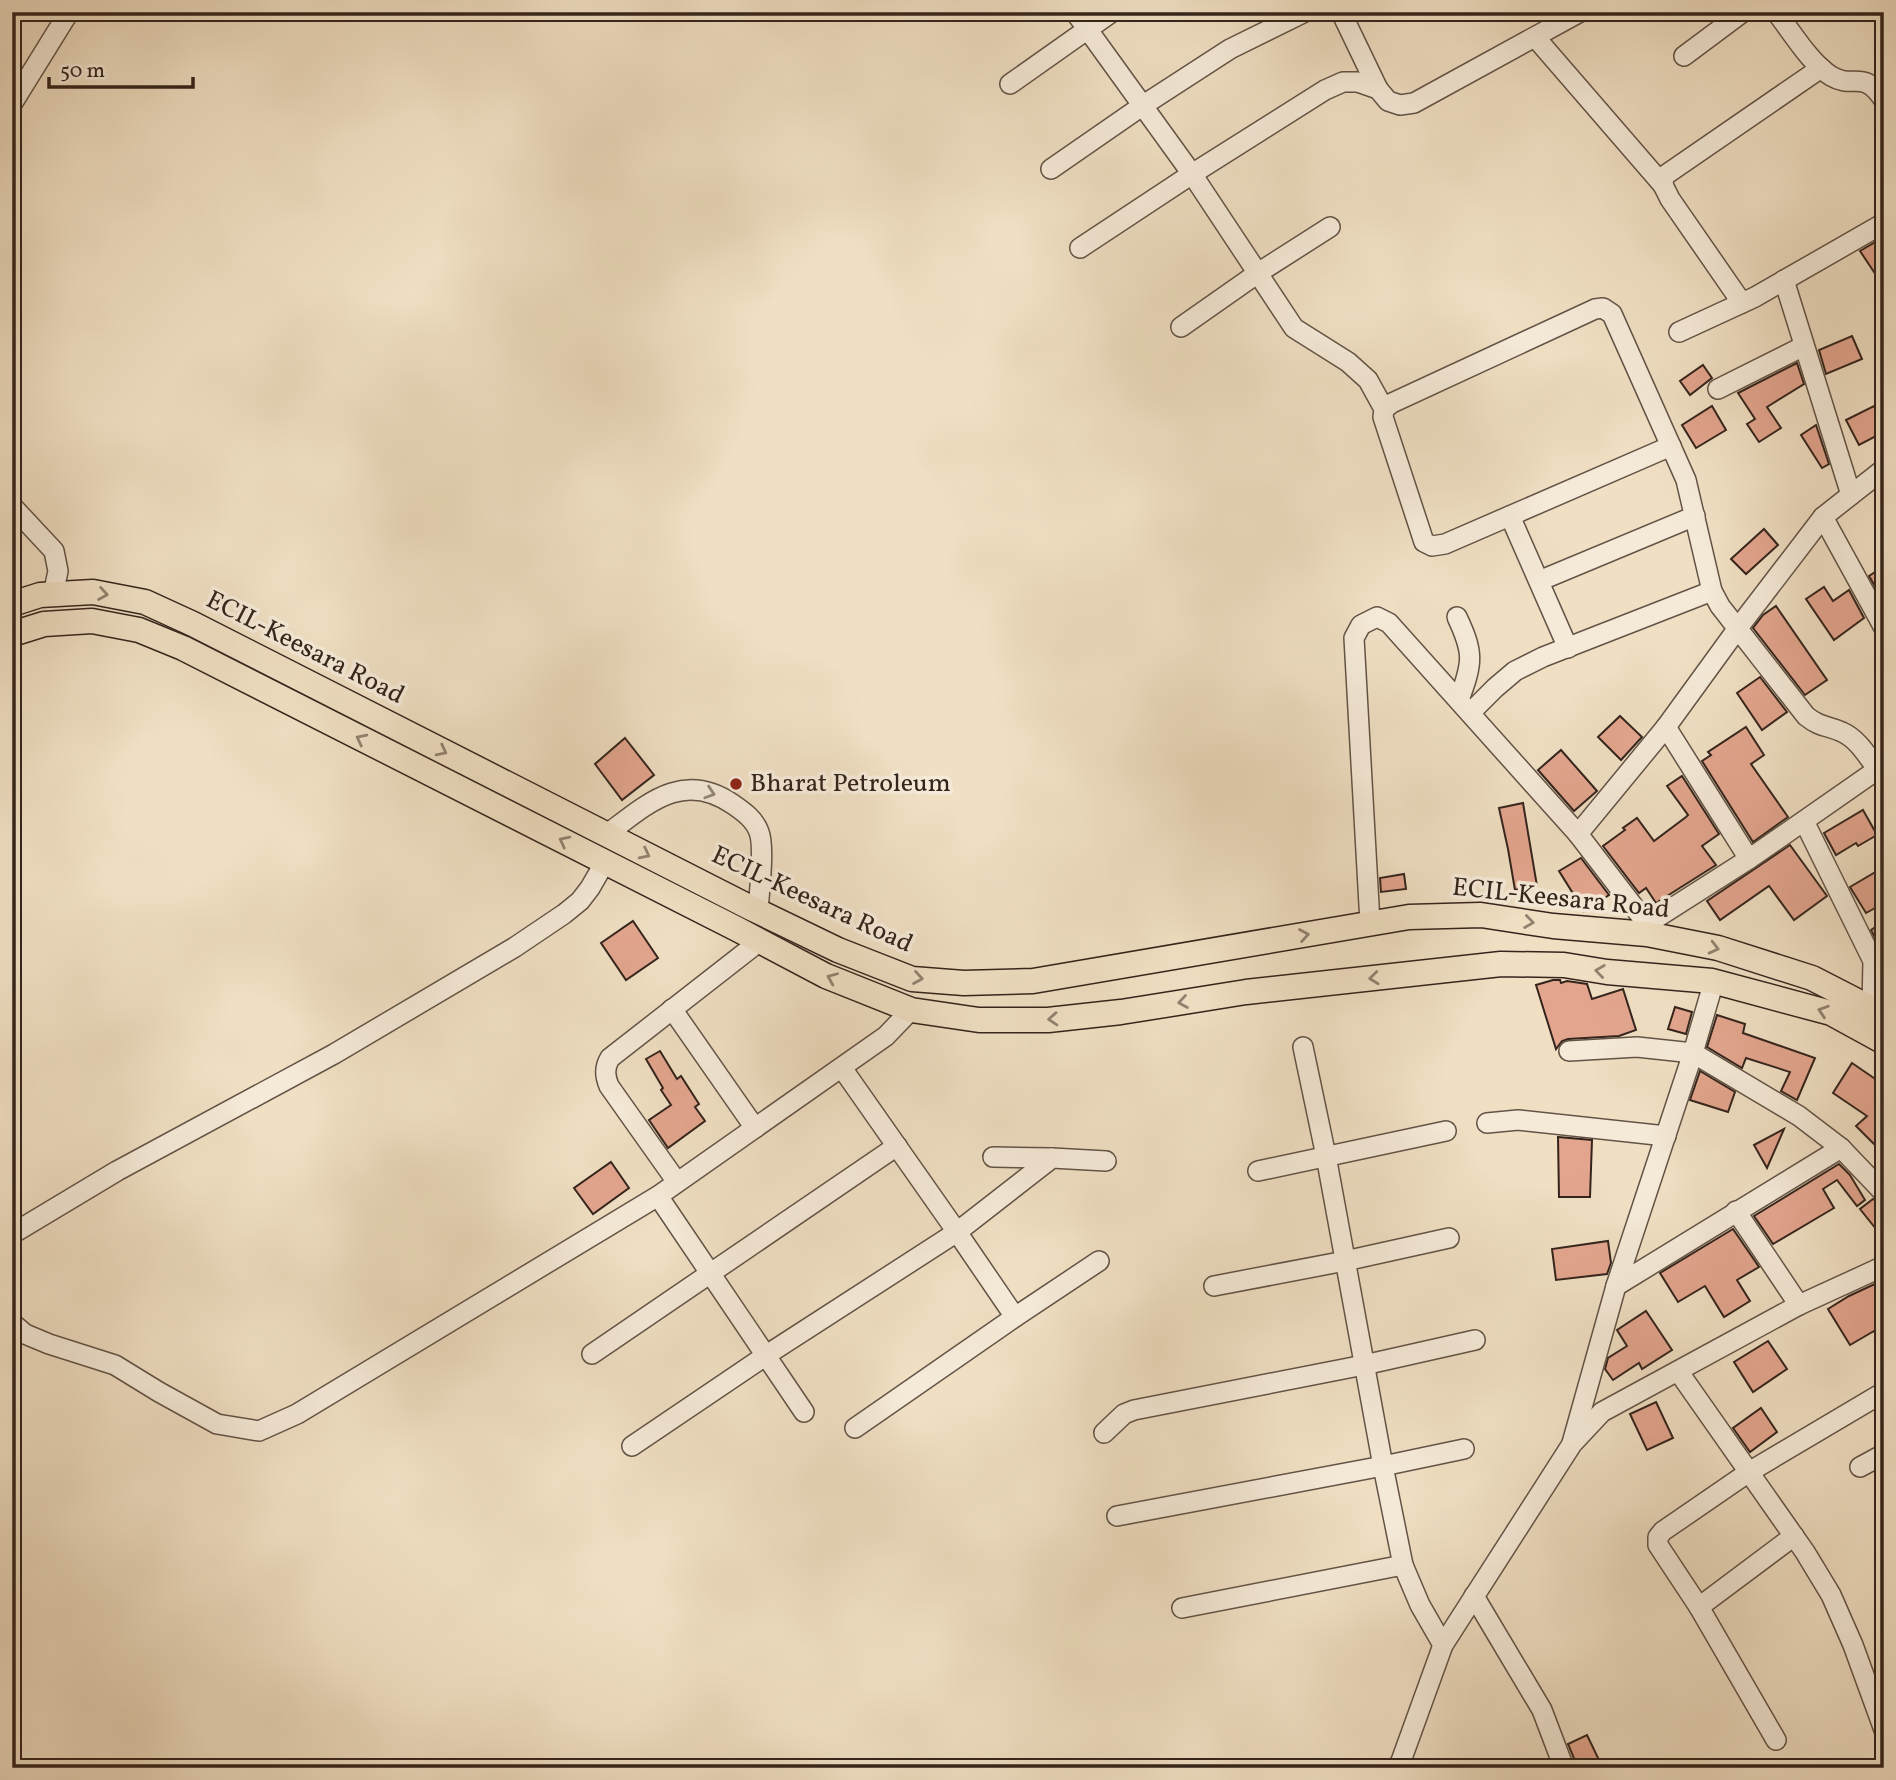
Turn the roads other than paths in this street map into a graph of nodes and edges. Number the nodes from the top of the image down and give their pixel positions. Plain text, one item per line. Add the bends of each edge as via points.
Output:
1 (69, 12) edge
2 (1075, 12) edge
3 (1112, 12) edge
4 (1305, 12) edge
5 (1341, 12) edge
6 (1580, 12) edge
7 (1743, 12) edge
8 (1776, 12) edge
9 (1087, 30) junction
10 (1535, 37) junction
11 (1684, 56) dead end
12 (1821, 68) junction
13 (1010, 84) dead end
14 (1378, 89) junction
15 (1884, 100) edge
16 (12, 104) edge
17 (1142, 106) junction
18 (1051, 169) dead end
19 (1192, 174) junction
20 (1663, 185) junction
21 (1884, 223) edge
22 (1330, 227) dead end
23 (1080, 248) dead end
24 (1258, 273) junction
25 (1784, 280) junction
26 (1742, 303) junction
27 (1181, 327) dead end
28 (1679, 332) dead end
29 (1804, 346) junction
30 (1717, 389) dead end
31 (1384, 409) junction
32 (1671, 446) junction
33 (1884, 469) edge
34 (1851, 495) junction
35 (12, 506) edge
36 (1510, 516) junction
37 (1695, 516) junction
38 (1823, 517) junction
39 (1539, 581) junction
40 (1712, 591) junction
41 (53, 594) junction
42 (12, 604) edge
43 (1457, 617) dead end
44 (1738, 628) junction
45 (1884, 628) edge
46 (12, 634) edge
47 (1568, 648) junction
48 (1465, 706) junction
49 (1666, 727) junction
50 (1881, 767) edge
51 (1804, 821) junction
52 (1578, 834) junction
53 (606, 835) junction
54 (1749, 859) junction
55 (605, 862) junction
56 (758, 912) junction
57 (1370, 923) junction
58 (1647, 929) junction
59 (761, 941) junction
60 (1714, 981) junction
61 (672, 1009) junction
62 (911, 1010) junction
63 (1878, 1011) edge
64 (1884, 1042) edge
65 (1303, 1047) dead end
66 (1569, 1051) dead end
67 (1693, 1053) junction
68 (842, 1068) junction
69 (1487, 1123) dead end
70 (755, 1128) junction
71 (1446, 1131) dead end
72 (1666, 1136) junction
73 (897, 1146) junction
74 (1841, 1148) junction
75 (1326, 1156) junction
76 (992, 1157) dead end
77 (1052, 1158) junction
78 (1106, 1161) dead end
79 (1258, 1171) dead end
80 (677, 1182) junction
81 (1884, 1192) edge
82 (658, 1196) junction
83 (1736, 1211) junction
84 (957, 1232) junction
85 (12, 1234) edge
86 (1450, 1238) dead end
87 (1098, 1261) dead end
88 (1345, 1261) junction
89 (1883, 1268) edge
90 (710, 1274) junction
91 (1214, 1286) dead end
92 (1616, 1286) junction
93 (1798, 1305) junction
94 (1014, 1317) junction
95 (12, 1323) edge
96 (1475, 1340) dead end
97 (592, 1354) dead end
98 (765, 1356) junction
99 (1364, 1365) junction
100 (1678, 1371) junction
101 (1884, 1392) edge
102 (804, 1412) dead end
103 (855, 1428) dead end
104 (1104, 1433) dead end
105 (1572, 1444) junction
106 (632, 1446) dead end
107 (1464, 1449) dead end
108 (1884, 1454) edge
109 (1383, 1466) junction
110 (1860, 1467) dead end
111 (1749, 1472) junction
112 (1116, 1516) dead end
113 (1794, 1536) junction
114 (1403, 1565) junction
115 (1474, 1596) junction
116 (1699, 1607) junction
117 (1182, 1608) dead end
118 (1443, 1645) junction
119 (1884, 1730) edge
120 (1776, 1740) dead end
121 (1401, 1765) edge
122 (1564, 1768) edge

1 - 16 street
2 - 9 street
3 - 9 street
4 - 17 street via 1230,49
5 - 14 street
6 - 10 street
7 - 11 street
8 - 12 street
9 - 13 street
9 - 17 street
10 - 14 street via 1413,103 1400,106
10 - 20 street
12 - 15 street via 1842,81 1867,82
12 - 20 street via 1673,168 1664,176
14 - 19 street via 1343,82 1325,90
17 - 18 street
17 - 19 street
19 - 23 street
19 - 24 street
20 - 26 street
21 - 25 street
22 - 24 street
24 - 27 street
24 - 31 street via 1294,328 1368,380
25 - 26 street
25 - 29 street
26 - 28 street
29 - 30 street
29 - 34 street
31 - 32 street via 1603,308 1612,314
31 - 36 street via 1382,417 1424,542 1432,547 1445,544
32 - 36 street
32 - 37 street
33 - 34 street
34 - 38 street
35 - 41 street via 54,551 58,571
36 - 39 street
37 - 39 street
37 - 40 street
38 - 44 street
38 - 45 street
39 - 47 street
40 - 44 street
40 - 47 street
41 - 42 main road, ECIL-Keesara Road
41 -> 53 main road, ECIL-Keesara Road via 93,592 145,602
43 - 48 street via 1471,659
44 - 49 street
44 - 50 street via 1806,716 1818,725 1846,733
55 -> 46 main road via 139,630 92,621 44,624
47 - 48 street via 1515,671
48 - 52 street
48 - 57 street via 1389,623 1377,617 1361,625 1353,638
49 - 52 street
49 - 54 street
50 - 51 street
51 - 54 street
51 - 63 street via 1873,961
52 - 58 street
53 -> 56 main road, ECIL-Keesara Road
53 -> 56 street via 657,799 677,791 700,789 720,796 748,815 759,830
54 - 58 street
55 - 59 main road
55 - 85 street via 580,901 515,947
56 -> 57 main road, ECIL-Keesara Road via 912,979 964,983 1033,981
56 - 59 main road
57 -> 58 main road, ECIL-Keesara Road via 1481,915 1553,926
58 -> 63 main road, ECIL-Keesara Road via 1812,978
59 - 61 street
62 -> 59 main road via 827,976
60 -> 62 main road via 1564,965 1501,964 1048,1020 979,1020
64 -> 60 main road via 1831,1013
60 - 67 street
61 - 70 street
61 - 80 street via 610,1058 605,1074
62 - 68 street via 886,1036
65 - 75 street
66 - 67 street via 1637,1047
67 - 72 street
67 - 74 street via 1799,1116
68 - 70 street
68 - 73 street
69 - 72 street via 1518,1120
70 - 80 street
71 - 75 street
72 - 92 street
73 - 84 street
73 - 90 street
74 - 81 street
74 - 83 street
75 - 79 street
75 - 88 street
76 - 77 street
77 - 78 street
77 - 84 street
80 - 82 street
82 - 90 street
82 - 95 street via 297,1413 259,1431 217,1424 115,1366 48,1344
83 - 92 street
83 - 93 street
84 - 94 street
84 - 98 street
86 - 88 street
87 - 94 street
88 - 91 street
88 - 99 street
89 - 93 street
90 - 97 street
90 - 98 street
92 - 105 street
93 - 100 street
94 - 103 street
96 - 99 street
98 - 102 street
98 - 106 street
99 - 104 street via 1135,1410
99 - 109 street
100 - 105 street via 1602,1412
100 - 111 street
101 - 111 street
105 - 115 street
107 - 109 street
108 - 110 street
109 - 112 street
109 - 114 street
111 - 113 street
111 - 116 street via 1658,1537 1658,1545
113 - 116 street
113 - 119 street via 1831,1595
114 - 117 street
114 - 118 street
115 - 118 street
115 - 122 street via 1542,1710
116 - 120 street
118 - 121 street

